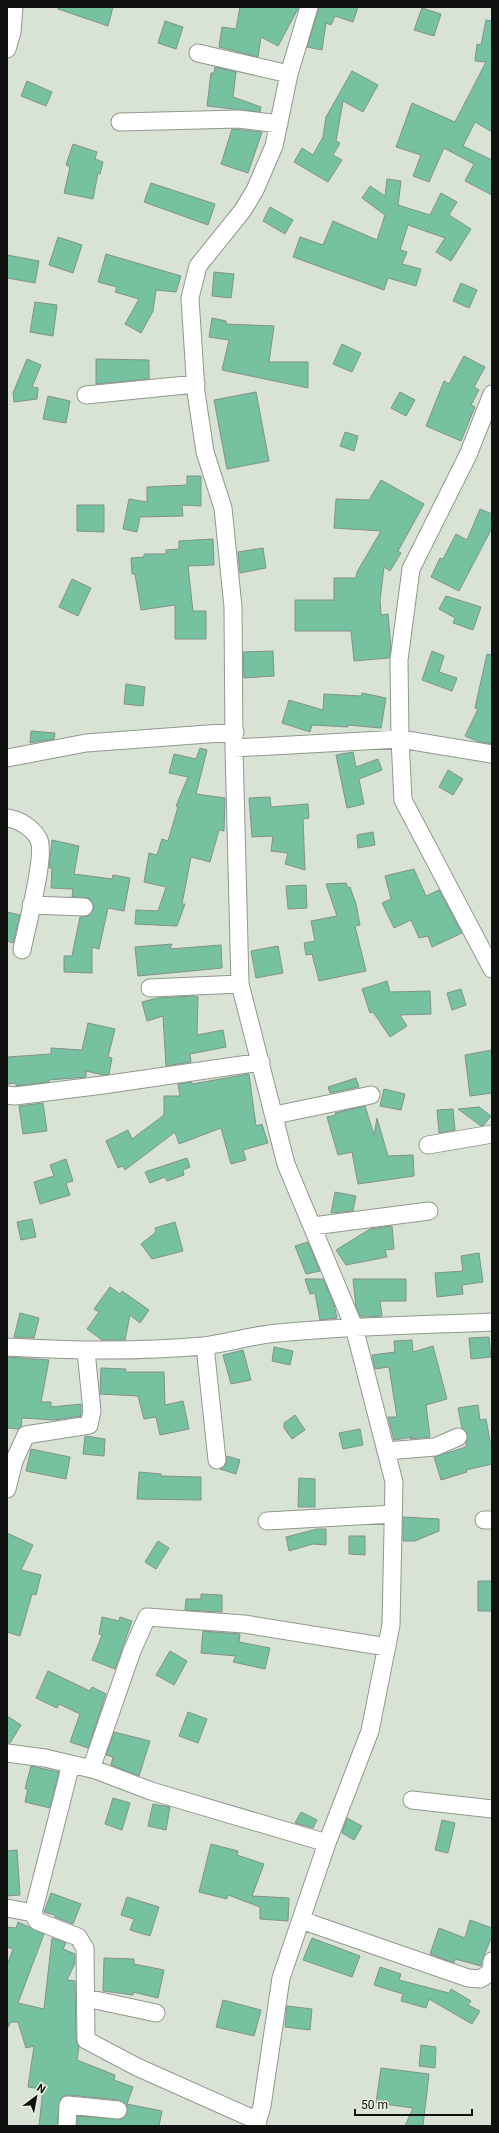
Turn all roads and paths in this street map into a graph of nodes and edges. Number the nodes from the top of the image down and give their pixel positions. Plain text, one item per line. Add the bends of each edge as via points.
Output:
1 (309, 7) edge
2 (11, 13) edge
3 (7, 49) edge
4 (198, 53) dead end
5 (289, 74) junction
6 (120, 122) dead end
7 (279, 124) junction
8 (196, 384) junction
9 (492, 394) edge
10 (86, 395) dead end
11 (400, 739) junction
12 (234, 740) junction
13 (492, 754) edge
14 (7, 758) edge
15 (7, 818) edge
16 (31, 905) junction
17 (84, 907) dead end
18 (22, 950) dead end
19 (492, 969) edge
20 (240, 984) junction
21 (150, 988) dead end
22 (262, 1062) junction
23 (7, 1095) edge
24 (371, 1095) dead end
25 (275, 1116) junction
26 (492, 1134) edge
27 (428, 1145) dead end
28 (429, 1211) dead end
29 (313, 1226) junction
30 (492, 1322) edge
31 (354, 1327) junction
32 (7, 1346) edge
33 (205, 1346) junction
34 (86, 1351) junction
35 (458, 1437) dead end
36 (386, 1451) junction
37 (217, 1460) dead end
38 (7, 1489) edge
39 (393, 1514) junction
40 (267, 1521) dead end
41 (387, 1647) junction
42 (7, 1754) edge
43 (71, 1764) junction
44 (91, 1769) junction
45 (412, 1800) dead end
46 (492, 1809) edge
47 (327, 1843) junction
48 (7, 1908) edge
49 (32, 1913) junction
50 (301, 1920) junction
51 (492, 1961) edge
52 (86, 1998) junction
53 (156, 2013) dead end
54 (118, 2110) dead end
55 (257, 2123) edge
56 (67, 2126) edge

1 - 5 street
2 - 3 street via 12,32
4 - 5 street
5 - 7 street
6 - 7 street via 239,119
7 - 8 street via 274,146 255,190 243,210 198,266 192,284 190,298
8 - 10 street
8 - 12 street via 205,452 223,508 233,607
9 - 11 street via 468,455 411,569 399,660
11 - 12 street
11 - 13 street
11 - 19 street via 396,802
12 - 14 street via 86,743
12 - 20 street
15 - 16 street via 14,818 31,829 39,840 41,856
16 - 17 street
16 - 18 street
20 - 21 street
20 - 22 street
22 - 23 street via 103,1086
22 - 25 street
24 - 25 street
25 - 29 street via 286,1164
26 - 27 street
28 - 29 street
29 - 31 street
30 - 31 street
31 - 33 street via 276,1333
31 - 36 street
32 - 34 street
33 - 34 street
33 - 37 street
34 - 38 street via 92,1410 89,1425 26,1435 14,1461
35 - 36 street via 435,1447
36 - 39 street via 394,1482
39 - 40 street
39 - 41 street via 391,1625
41 - 44 street via 244,1624 147,1617 132,1651
41 - 47 street via 370,1731
42 - 43 street
43 - 44 street
43 - 49 street
44 - 47 street via 151,1791
45 - 46 street
47 - 50 street
48 - 49 street
49 - 52 street via 37,1921 78,1937 85,1948
50 - 51 street via 468,1978 480,1979 491,1972
50 - 55 street via 281,1978 262,2106
52 - 53 street
52 - 55 street via 86,2040
54 - 56 street via 68,2105

